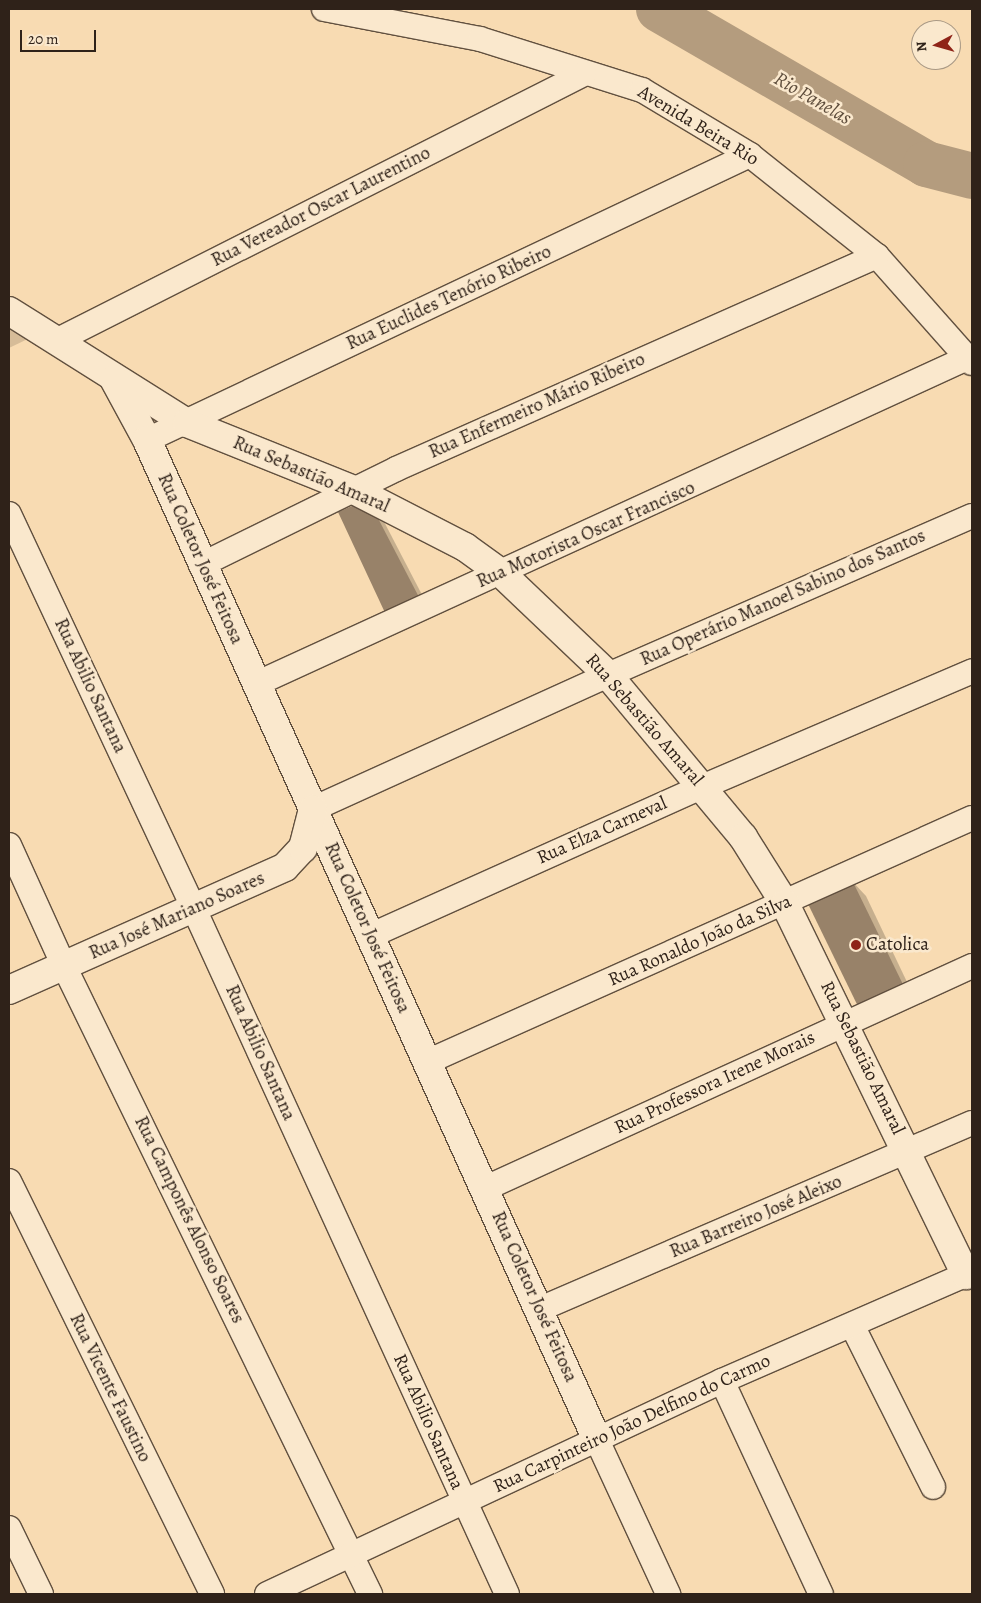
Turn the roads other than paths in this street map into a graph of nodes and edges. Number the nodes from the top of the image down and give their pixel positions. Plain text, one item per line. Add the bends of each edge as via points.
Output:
1 (324, 9) edge
2 (584, 74) junction
3 (750, 155) junction
4 (877, 256) junction
5 (9, 311) edge
6 (58, 340) junction
7 (970, 361) edge
8 (111, 373) junction
9 (187, 423) junction
10 (147, 440) junction
11 (354, 490) junction
12 (9, 514) edge
13 (962, 520) edge
14 (201, 565) junction
15 (501, 573) junction
16 (972, 672) edge
17 (608, 674) junction
18 (256, 684) junction
19 (702, 787) junction
20 (313, 809) junction
21 (972, 818) edge
22 (9, 845) edge
23 (785, 904) junction
24 (194, 909) junction
25 (372, 935) junction
26 (64, 966) junction
27 (972, 966) edge
28 (9, 990) edge
29 (845, 1023) junction
30 (427, 1062) junction
31 (972, 1123) edge
32 (908, 1153) junction
33 (9, 1181) edge
34 (486, 1188) junction
35 (969, 1274) edge
36 (540, 1309) junction
37 (852, 1326) junction
38 (722, 1381) junction
39 (597, 1440) junction
40 (933, 1487) dead end
41 (464, 1500) junction
42 (9, 1528) edge
43 (353, 1554) junction
44 (41, 1594) edge
45 (212, 1594) edge
46 (267, 1594) edge
47 (370, 1594) edge
48 (507, 1594) edge
49 (668, 1594) edge
50 (821, 1594) edge

1 - 2 street, Avenida Beira Rio via 480,39
2 - 3 street, Avenida Beira Rio via 642,90
2 - 6 street, Rua Vereador Oscar Laurentino
3 - 4 street, Avenida Beira Rio
3 - 9 street, Rua Euclides Tenório Ribeiro
4 - 7 street, Avenida Beira Rio
4 - 11 street, Rua Enfermeiro Mário Ribeiro
5 - 6 street, Rua Coletor José Feitosa
6 - 8 street, Rua Coletor José Feitosa
7 - 15 street, Rua Motorista Oscar Francisco
8 - 9 street, Rua Sebastião Amaral
8 - 10 street, Rua Coletor José Feitosa
9 - 10 street, Rua Euclides Tenório Ribeiro
9 - 11 street, Rua Sebastião Amaral
10 - 14 street, Rua Coletor José Feitosa
11 - 14 street, Rua Enfermeiro Mário Ribeiro
11 - 15 street, Rua Sebastião Amaral via 465,548
12 - 24 street, Rua Abilio Santana
13 - 17 street, Rua Operário Manoel Sabino dos Santos
14 - 18 street, Rua Coletor José Feitosa
15 - 17 street, Rua Sebastião Amaral
15 - 18 street, Rua Motorista Oscar Francisco
16 - 19 street, Rua Elza Carneval
17 - 19 street, Rua Sebastião Amaral
17 - 20 street, Rua Operário Manoel Sabino dos Santos
18 - 20 street, Rua Coletor José Feitosa
19 - 23 street, Rua Sebastião Amaral via 743,837
19 - 25 street, Rua Elza Carneval
20 - 24 street, Rua José Mariano Soares via 303,848 285,867
20 - 25 street, Rua Coletor José Feitosa
21 - 23 street, Rua Ronaldo João da Silva
22 - 26 street, Rua Camponês Alonso Soares
23 - 29 street, Rua Sebastião Amaral
23 - 30 street, Rua Ronaldo João da Silva
24 - 26 street, Rua José Mariano Soares
24 - 41 street, Rua Abilio Santana
25 - 30 street, Rua Coletor José Feitosa
26 - 28 street, Rua José Mariano Soares
26 - 43 street, Rua Camponês Alonso Soares
27 - 29 street, Rua Professora Irene Morais
29 - 32 street, Rua Sebastião Amaral
29 - 34 street, Rua Professora Irene Morais
30 - 34 street, Rua Coletor José Feitosa
31 - 32 street, Rua Barreiro José Aleixo
32 - 35 street, Rua Sebastião Amaral
32 - 36 street, Rua Barreiro José Aleixo
33 - 45 street, Rua Vicente Faustino
34 - 36 street, Rua Coletor José Feitosa
35 - 37 street, Rua Carpinteiro João Delfino do Carmo
36 - 39 street, Rua Coletor José Feitosa
37 - 38 street, Rua Carpinteiro João Delfino do Carmo
37 - 40 street
38 - 39 street, Rua Carpinteiro João Delfino do Carmo
38 - 50 street
39 - 41 street, Rua Carpinteiro João Delfino do Carmo
39 - 49 street, Rua Coletor José Feitosa
41 - 43 street, Rua Carpinteiro João Delfino do Carmo
41 - 48 street, Rua Abilio Santana
42 - 44 street
43 - 46 street, Rua Carpinteiro João Delfino do Carmo
43 - 47 street, Rua Camponês Alonso Soares

